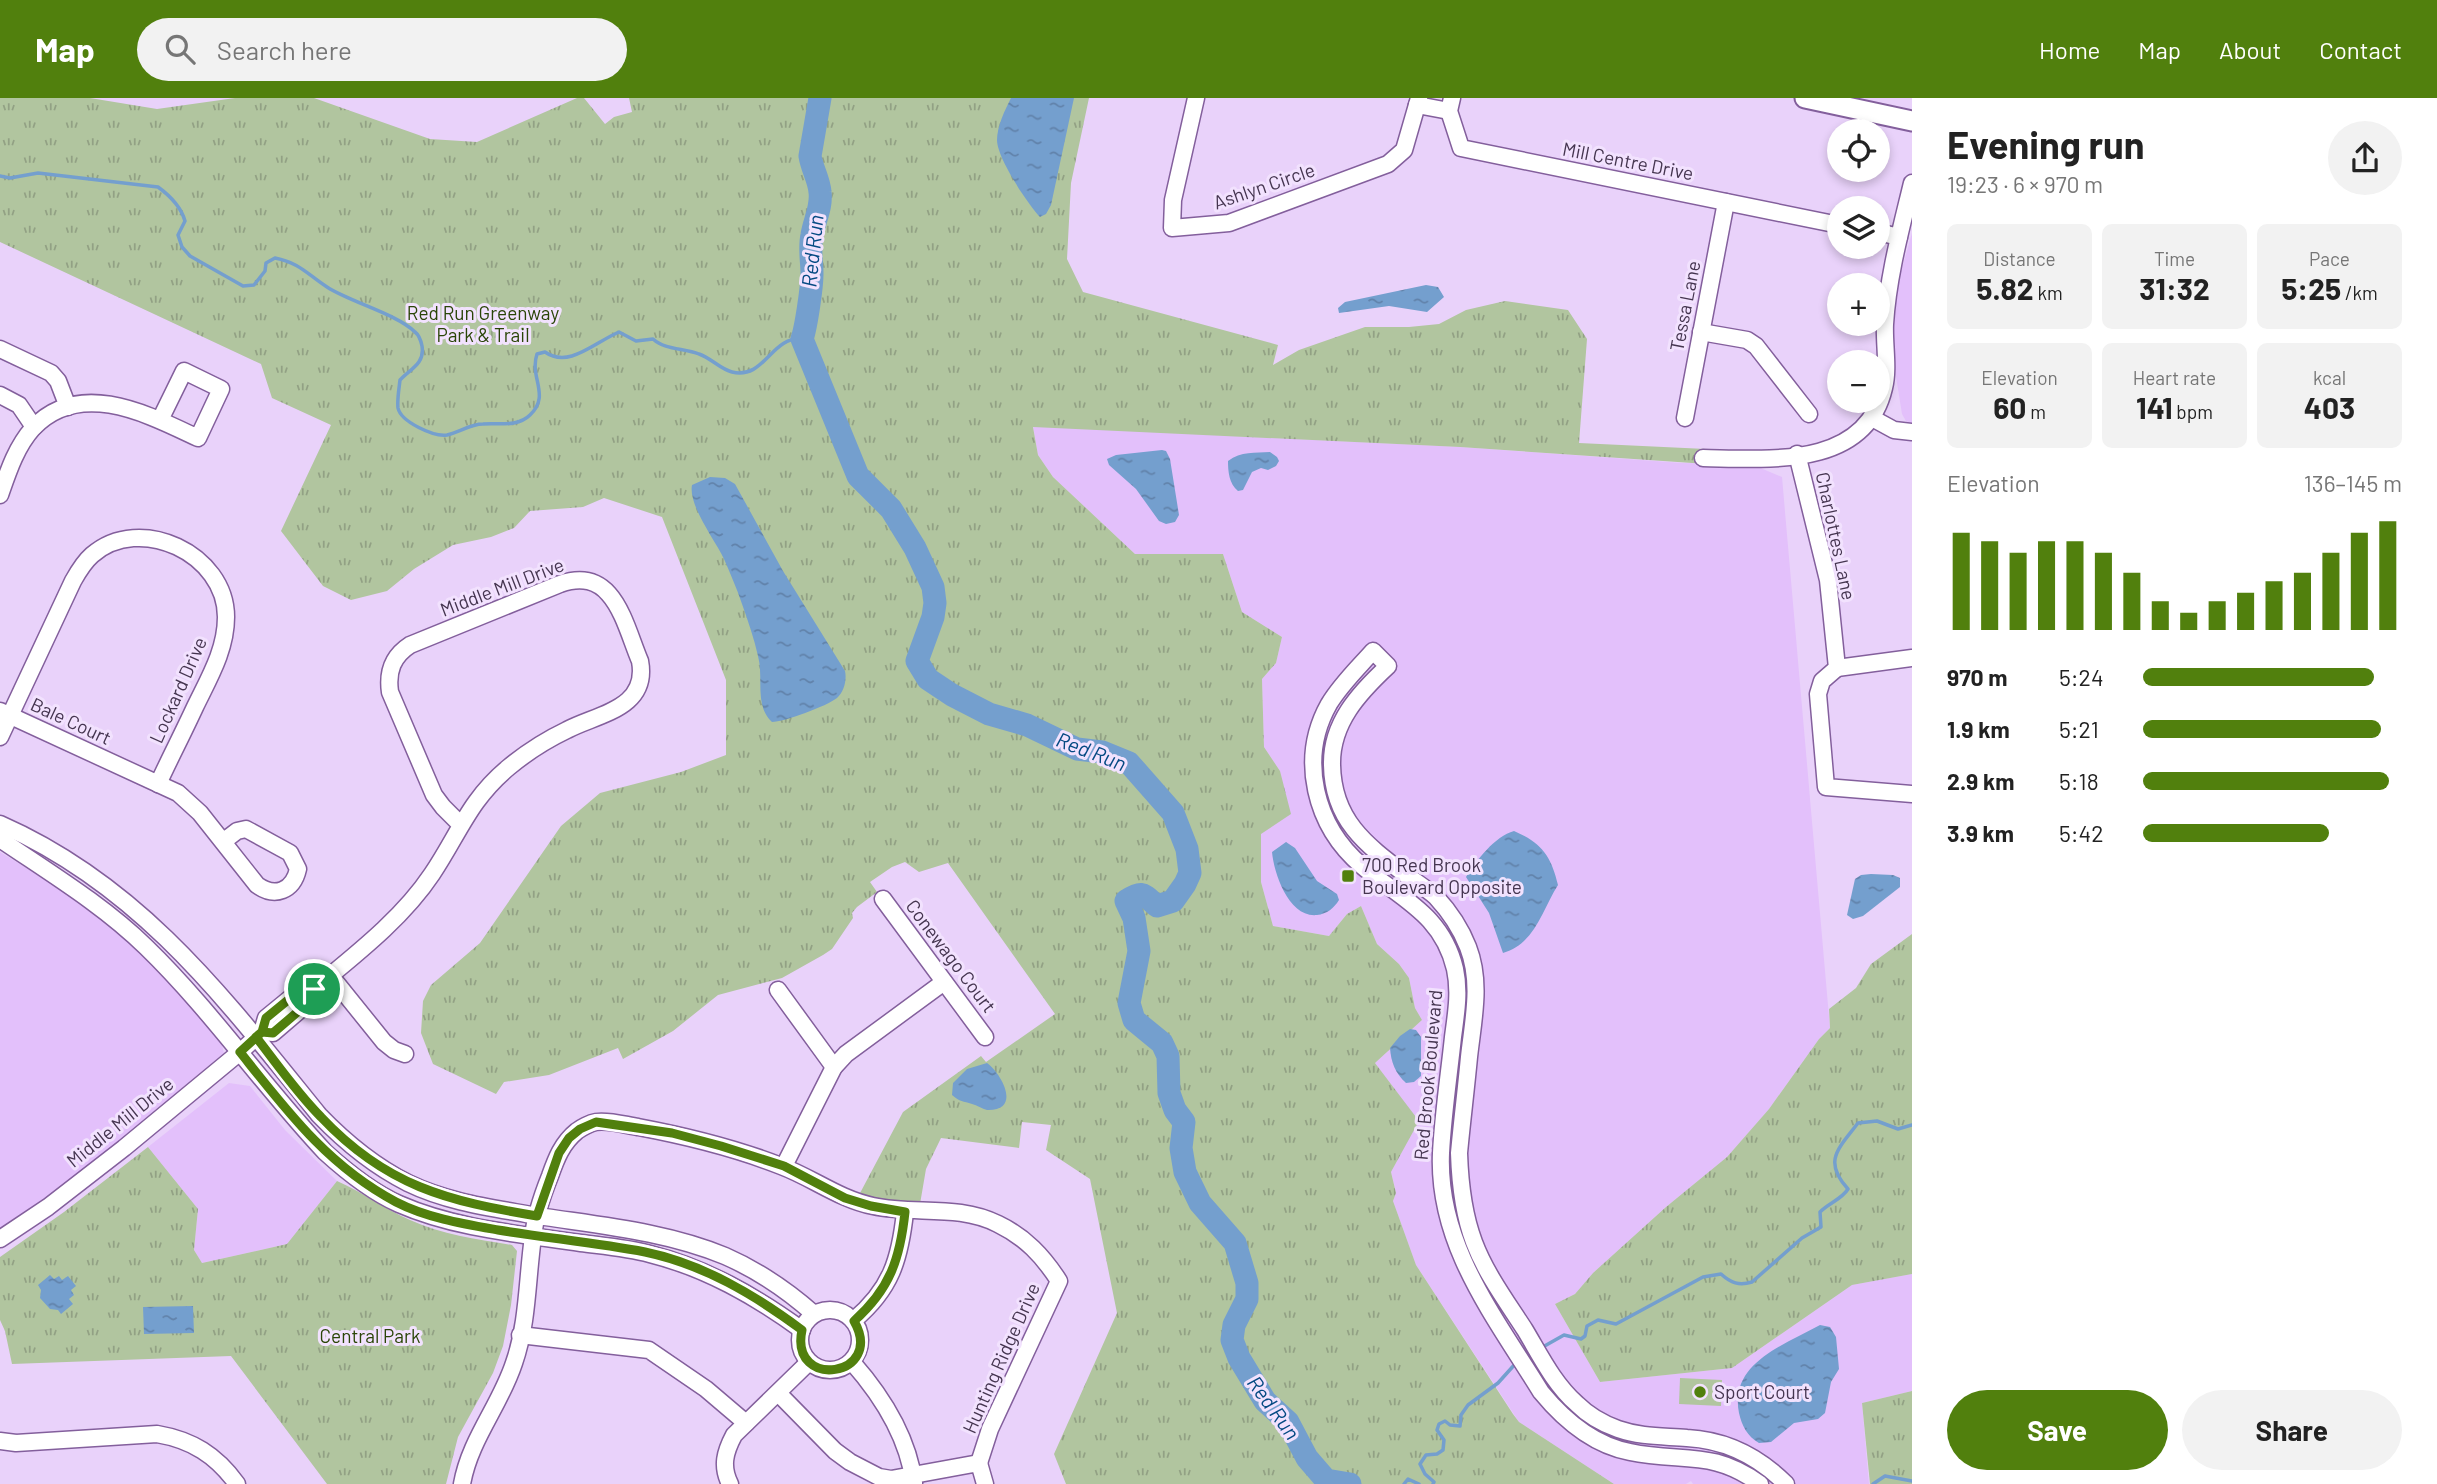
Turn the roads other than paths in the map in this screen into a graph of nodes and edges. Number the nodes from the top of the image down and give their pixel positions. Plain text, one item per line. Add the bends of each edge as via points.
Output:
1 (1196, 98) edge
2 (1805, 98) edge
3 (1418, 102) edge
4 (1450, 105) edge
5 (1912, 121) edge
6 (1912, 183) edge
7 (1726, 202) junction
8 (1827, 223) edge
9 (1890, 235) edge
10 (1899, 237) junction
11 (1701, 332) junction
12 (0, 349) edge
13 (0, 395) edge
14 (68, 407) junction
15 (1809, 414) dead end
16 (1685, 418) dead end
17 (1872, 418) junction
18 (160, 421) dead end
19 (34, 427) junction
20 (1912, 432) edge
21 (1797, 454) junction
22 (1703, 458) dead end
23 (0, 495) edge
24 (1912, 658) edge
25 (1837, 668) junction
26 (5, 714) edge
27 (0, 737) edge
28 (158, 784) junction
29 (1912, 794) edge
30 (0, 824) edge
31 (460, 824) junction
32 (0, 839) edge
33 (223, 841) junction
34 (883, 899) dead end
35 (330, 975) junction
36 (944, 982) junction
37 (778, 990) dead end
38 (259, 1035) junction
39 (985, 1037) dead end
40 (240, 1052) junction
41 (405, 1054) dead end
42 (834, 1067) junction
43 (784, 1166) junction
44 (905, 1212) junction
45 (537, 1216) junction
46 (533, 1235) junction
47 (0, 1239) edge
48 (814, 1314) junction
49 (854, 1321) junction
50 (802, 1330) junction
51 (520, 1335) junction
52 (809, 1362) junction
53 (852, 1362) junction
54 (779, 1394) junction
55 (746, 1423) junction
56 (0, 1441) edge
57 (979, 1462) junction
58 (914, 1479) edge
59 (1782, 1480) edge
60 (1759, 1483) edge
61 (237, 1484) edge
62 (462, 1484) edge
63 (730, 1484) edge
64 (985, 1484) edge

1 - 3 street, Ashlyn Circle via 1173,200 1172,228 1229,223 1388,164 1404,150
2 - 5 main road
3 - 4 street, Ashlyn Circle
4 - 7 street, Mill Centre Drive via 1461,148
6 - 10 street
7 - 8 street, Mill Centre Drive
7 - 11 street, Tessa Lane
9 - 10 street
10 - 17 street via 1885,325 1885,385
11 - 15 street via 1747,340 1756,346
11 - 16 street, Tessa Lane
12 - 14 street via 51,373
13 - 19 street via 19,405
14 - 18 street via 106,403
14 - 19 street
17 - 20 street via 1895,430
17 - 21 street via 1842,445
19 - 23 street via 12,462
21 - 22 street
21 - 25 street, Charlottes Lane via 1828,580
24 - 25 street
25 - 29 street via 1822,681 1818,695 1826,787
26 - 27 street, Lockard Drive
26 - 28 street, Bale Court
26 - 28 street, Lockard Drive via 73,581 93,554 124,540 159,540 182,548 215,579 226,629 217,662
28 - 33 street, Bale Court via 178,793
30 - 38 street via 42,843 127,903 161,931
31 - 31 street, Middle Mill Drive via 473,803 509,767 569,728 626,704 634,694 640,683 640,661 614,601 594,582 560,584 410,645 394,660 390,692 434,795
31 - 35 street, Middle Mill Drive via 415,897
32 - 40 street via 129,931 178,979
33 - 33 street, Bale Court via 264,890 282,891 296,879 298,869 290,853 254,832 237,831
34 - 36 street, Conewago Court
35 - 38 street, Middle Mill Drive via 314,989 299,991 266,1018
35 - 41 street via 384,1042
36 - 39 street, Conewago Court
36 - 42 street
37 - 42 street
38 - 40 street, Middle Mill Drive
38 - 45 street via 319,1115 384,1169 471,1205
40 - 46 street via 325,1153 372,1188 429,1214
40 - 47 street, Middle Mill Drive via 83,1181
42 - 43 street
43 - 44 street via 845,1198
43 - 45 street via 672,1133 596,1122 569,1138 559,1153
44 - 49 street via 902,1246 892,1271 870,1307
44 - 57 street, Hunting Ridge Drive via 951,1211 997,1223 1032,1247 1059,1281
45 - 46 street
45 - 48 street via 652,1234 726,1257 781,1288
46 - 50 street via 678,1262 756,1298
46 - 51 street
48 - 49 street via 834,1310
48 - 50 street
49 - 53 street via 861,1344
50 - 52 street via 800,1347
51 - 55 street via 649,1350
51 - 62 street via 515,1362 467,1458
52 - 53 street via 828,1371
52 - 54 street
53 - 58 street via 889,1413
54 - 55 street
54 - 58 street via 835,1451 858,1467 879,1477
55 - 63 street via 727,1447 725,1474
56 - 61 street via 176,1437 212,1455
57 - 58 street
57 - 64 street
59 - 60 street, Red Brook Boulevard via 1745,1453 1717,1442 1647,1436 1617,1428 1577,1405 1556,1381 1482,1260 1462,1197 1459,1153 1477,995 1468,947 1434,896 1352,828 1336,796 1332,757 1338,732 1355,699 1388,666 1373,651 1341,687 1322,718 1313,759 1314,780 1318,801 1336,838 1364,867 1431,920 1450,953 1458,994 1441,1152 1448,1222 1466,1269 1541,1392 1577,1428 1608,1446 1644,1455 1710,1460

